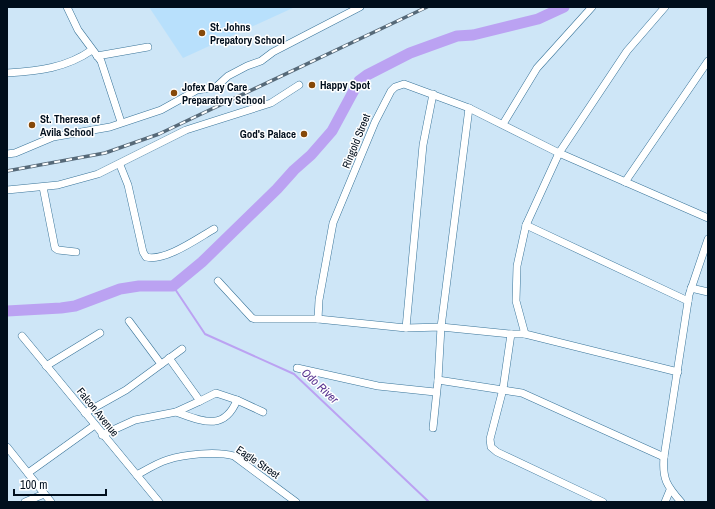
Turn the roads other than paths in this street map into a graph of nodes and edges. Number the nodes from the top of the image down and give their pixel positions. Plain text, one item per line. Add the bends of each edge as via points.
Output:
1 (68, 7) edge
2 (360, 7) edge
3 (592, 7) edge
4 (665, 7) edge
5 (148, 47) dead end
6 (95, 53) junction
7 (708, 61) edge
8 (7, 73) edge
9 (299, 85) dead end
10 (433, 94) junction
11 (469, 108) junction
12 (121, 122) junction
13 (503, 124) junction
14 (559, 153) junction
15 (7, 154) edge
16 (120, 165) junction
17 (626, 182) junction
18 (43, 187) junction
19 (7, 190) edge
20 (708, 218) edge
21 (526, 225) junction
22 (214, 229) dead end
23 (708, 239) edge
24 (76, 252) dead end
25 (218, 281) dead end
26 (691, 288) junction
27 (708, 292) edge
28 (688, 301) junction
29 (318, 318) junction
30 (129, 321) dead end
31 (441, 326) junction
32 (406, 328) junction
33 (100, 333) dead end
34 (511, 334) junction
35 (525, 334) junction
36 (22, 336) dead end
37 (182, 349) dead end
38 (169, 358) junction
39 (161, 364) junction
40 (46, 366) junction
41 (297, 368) dead end
42 (678, 372) junction
43 (438, 380) junction
44 (503, 389) junction
45 (436, 392) junction
46 (237, 400) junction
47 (200, 401) junction
48 (176, 412) junction
49 (263, 412) dead end
50 (85, 414) junction
51 (95, 426) junction
52 (433, 428) dead end
53 (102, 435) junction
54 (7, 447) edge
55 (664, 457) junction
56 (28, 473) junction
57 (137, 475) junction
58 (670, 490) junction
59 (44, 494) junction
60 (29, 501) edge
61 (51, 502) edge
62 (159, 502) edge
63 (296, 502) edge
64 (603, 502) edge
65 (666, 502) edge
66 (681, 502) edge

1 - 6 street via 78,30
2 - 12 street via 273,52 261,61 238,70 216,87 197,90 161,110
3 - 13 street via 537,68
4 - 14 street via 627,51
5 - 6 street
6 - 8 street via 46,70
6 - 12 street via 102,65
7 - 17 street
9 - 16 street via 271,103 186,130
10 - 11 street, Ringold Street
10 - 29 street, Ringold Street via 404,84 399,85 392,91 375,122 333,224
10 - 32 street via 423,145
11 - 13 street, Ringold Street
11 - 31 street
12 - 15 street via 110,127 53,137
13 - 14 street, Ringold Street
14 - 17 street, Ringold Street
14 - 21 street
16 - 18 street via 98,174
16 - 22 street via 146,257 156,257 177,250
17 - 20 street, Ringold Street
18 - 19 street
18 - 24 street via 55,248
21 - 28 street
21 - 35 street via 517,266 516,301
23 - 26 street
25 - 29 street via 252,318
26 - 27 street
26 - 28 street
28 - 42 street
29 - 32 street
30 - 39 street
31 - 32 street
31 - 34 street
31 - 43 street
33 - 40 street
34 - 35 street
34 - 44 street
35 - 42 street
36 - 40 street, Falcon Avenue
37 - 38 street
38 - 39 street
38 - 47 street
39 - 50 street via 126,390
40 - 50 street, Falcon Avenue
41 - 45 street via 378,386
42 - 55 street
43 - 44 street
43 - 45 street
44 - 55 street via 522,393
44 - 64 street via 490,439 491,447
45 - 52 street
46 - 47 street via 216,393
46 - 48 street via 232,413 217,422
46 - 49 street
47 - 48 street
48 - 53 street via 135,420
50 - 51 street, Falcon Avenue
51 - 53 street, Falcon Avenue
51 - 56 street
53 - 57 street, Falcon Avenue
54 - 56 street
55 - 58 street via 662,471
56 - 59 street
57 - 62 street, Falcon Avenue
57 - 63 street, Eagle Street via 167,460 223,453 234,456
58 - 65 street
58 - 66 street
59 - 60 street
59 - 61 street

